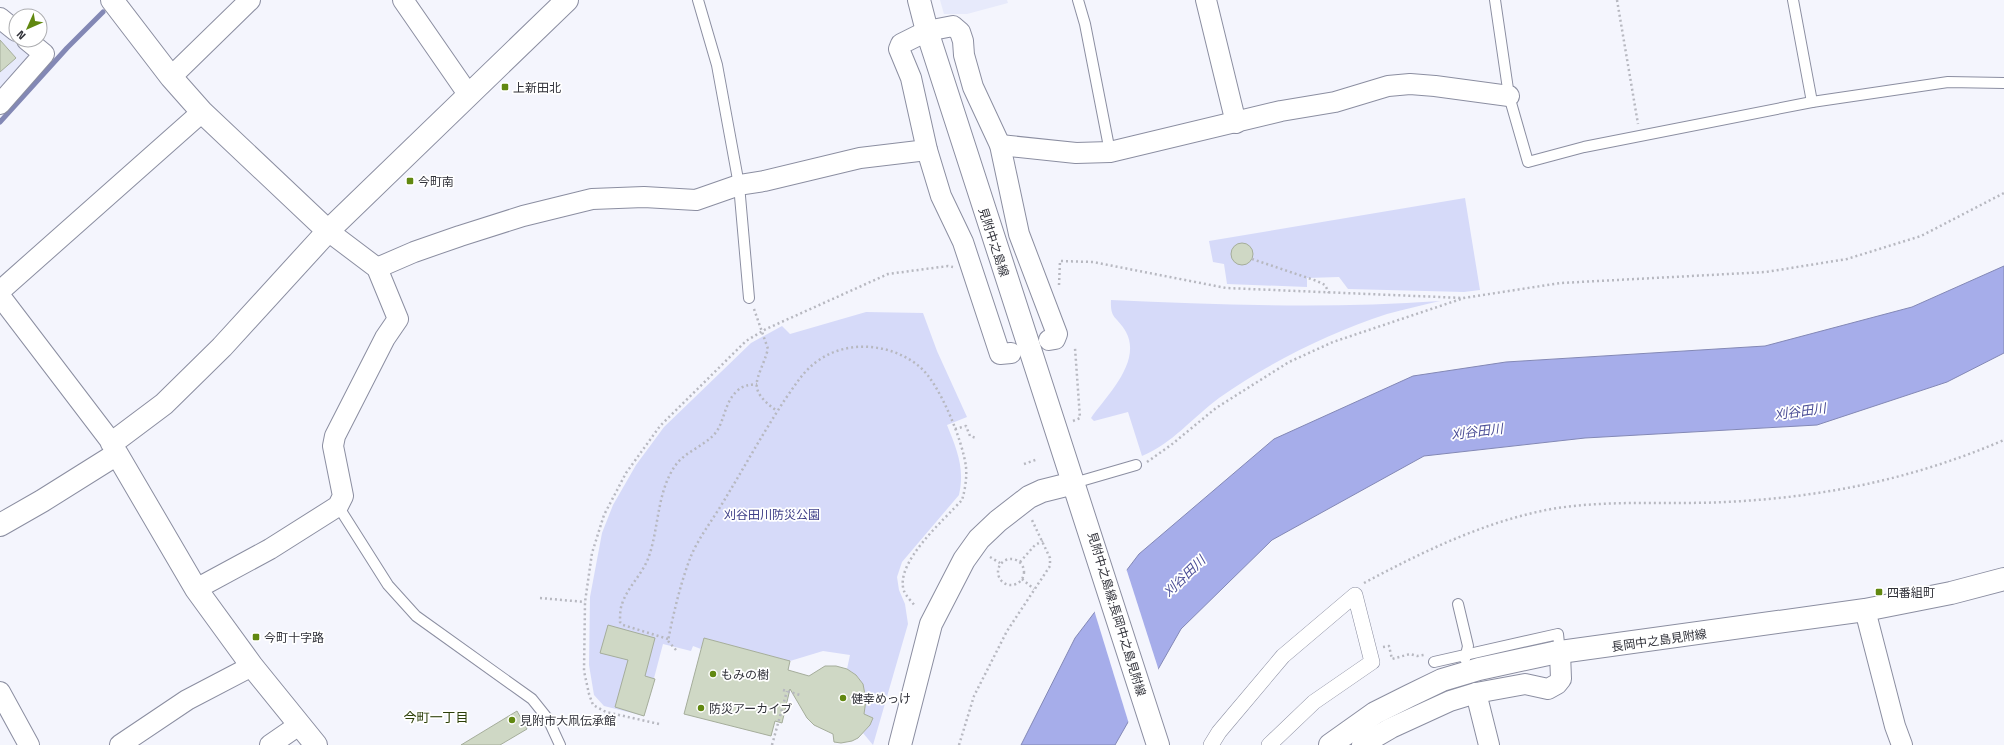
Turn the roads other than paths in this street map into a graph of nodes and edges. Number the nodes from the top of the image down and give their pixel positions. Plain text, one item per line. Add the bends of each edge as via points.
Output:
1 (112, 0) edge
2 (250, 0) edge
3 (403, 0) edge
4 (567, 0) edge
5 (698, 0) edge
6 (919, 0) edge
7 (1078, 0) edge
8 (1206, 0) edge
9 (1495, 0) edge
10 (1794, 0) edge
11 (0, 18) edge
12 (8, 24) edge
13 (927, 31) junction
14 (37, 48) edge
15 (171, 77) junction
16 (2004, 83) edge
17 (468, 94) junction
18 (1509, 96) junction
19 (1812, 102) junction
20 (0, 104) edge
21 (202, 112) junction
22 (1236, 123) junction
23 (1000, 144) junction
24 (927, 150) junction
25 (1110, 152) junction
26 (739, 185) junction
27 (328, 231) junction
28 (377, 268) junction
29 (0, 291) edge
30 (0, 296) edge
31 (749, 298) road end
32 (1049, 340) dead end
33 (1011, 353) dead end
34 (114, 448) junction
35 (1136, 465) road end
36 (1074, 483) junction
37 (338, 506) junction
38 (0, 525) edge
39 (2004, 579) edge
40 (196, 589) junction
41 (1458, 604) dead end
42 (1865, 610) junction
43 (1560, 653) junction
44 (1433, 658) road end
45 (1467, 664) junction
46 (252, 666) junction
47 (0, 692) edge
48 (1476, 693) junction
49 (299, 725) junction
50 (558, 744) edge
51 (29, 745) edge
52 (120, 745) edge
53 (270, 745) edge
54 (316, 745) edge
55 (900, 745) edge
56 (1158, 745) edge
57 (1211, 745) edge
58 (1269, 745) edge
59 (1330, 745) edge
60 (1362, 745) edge
61 (1488, 745) edge
62 (1902, 745) edge

1 - 15 main road
2 - 15 street
3 - 17 street
4 - 17 main road
5 - 26 lane via 717,65
6 - 13 main road, 見附中之島線
7 - 25 lane
8 - 22 street
9 - 18 lane
10 - 19 lane
11 - 12 street
13 - 23 street via 953,26 960,32 973,87
13 - 24 street via 901,44 899,50 911,78
13 - 36 main road, 見附中之島線
14 - 20 street via 44,54
15 - 21 main road
16 - 19 lane via 1948,82
17 - 27 main road
18 - 19 lane via 1528,162 1640,135
18 - 22 street via 1435,86 1388,86 1335,102 1281,111
21 - 27 main road
21 - 29 street
22 - 25 street
23 - 25 street via 1076,153
23 - 32 street via 1019,234 1057,334 1055,339
24 - 26 street via 860,158
24 - 33 street via 941,196 963,242 1000,354
26 - 28 street via 696,200 644,197 592,199 523,216 414,252
26 - 31 lane
27 - 28 street
27 - 34 main road via 222,347 164,404
28 - 37 street via 398,319 385,338 335,436 333,446 343,496
30 - 34 street
34 - 38 main road via 42,501
34 - 40 main road
35 - 36 lane
36 - 55 main road via 1029,497 979,539 964,560 931,624
36 - 56 main road, 見附中之島線;長岡中之島見附線
37 - 40 street via 270,549
37 - 50 lane via 388,586 416,616 532,699 548,719
39 - 42 main road, 長岡中之島見附線 via 1951,593
40 - 46 main road
41 - 45 lane via 1468,646
42 - 43 main road, 長岡中之島見附線
42 - 62 street
43 - 45 main road, 長岡中之島見附線
43 - 48 street via 1561,679 1548,689 1525,684
44 - 45 lane
45 - 59 main road, 長岡中之島見附線 via 1442,680 1375,713
46 - 49 main road
46 - 52 street via 187,700
47 - 51 street
48 - 60 street via 1450,701
48 - 61 street
49 - 53 street
49 - 54 main road
57 - 58 street via 1283,656 1355,595 1372,662 1314,702

